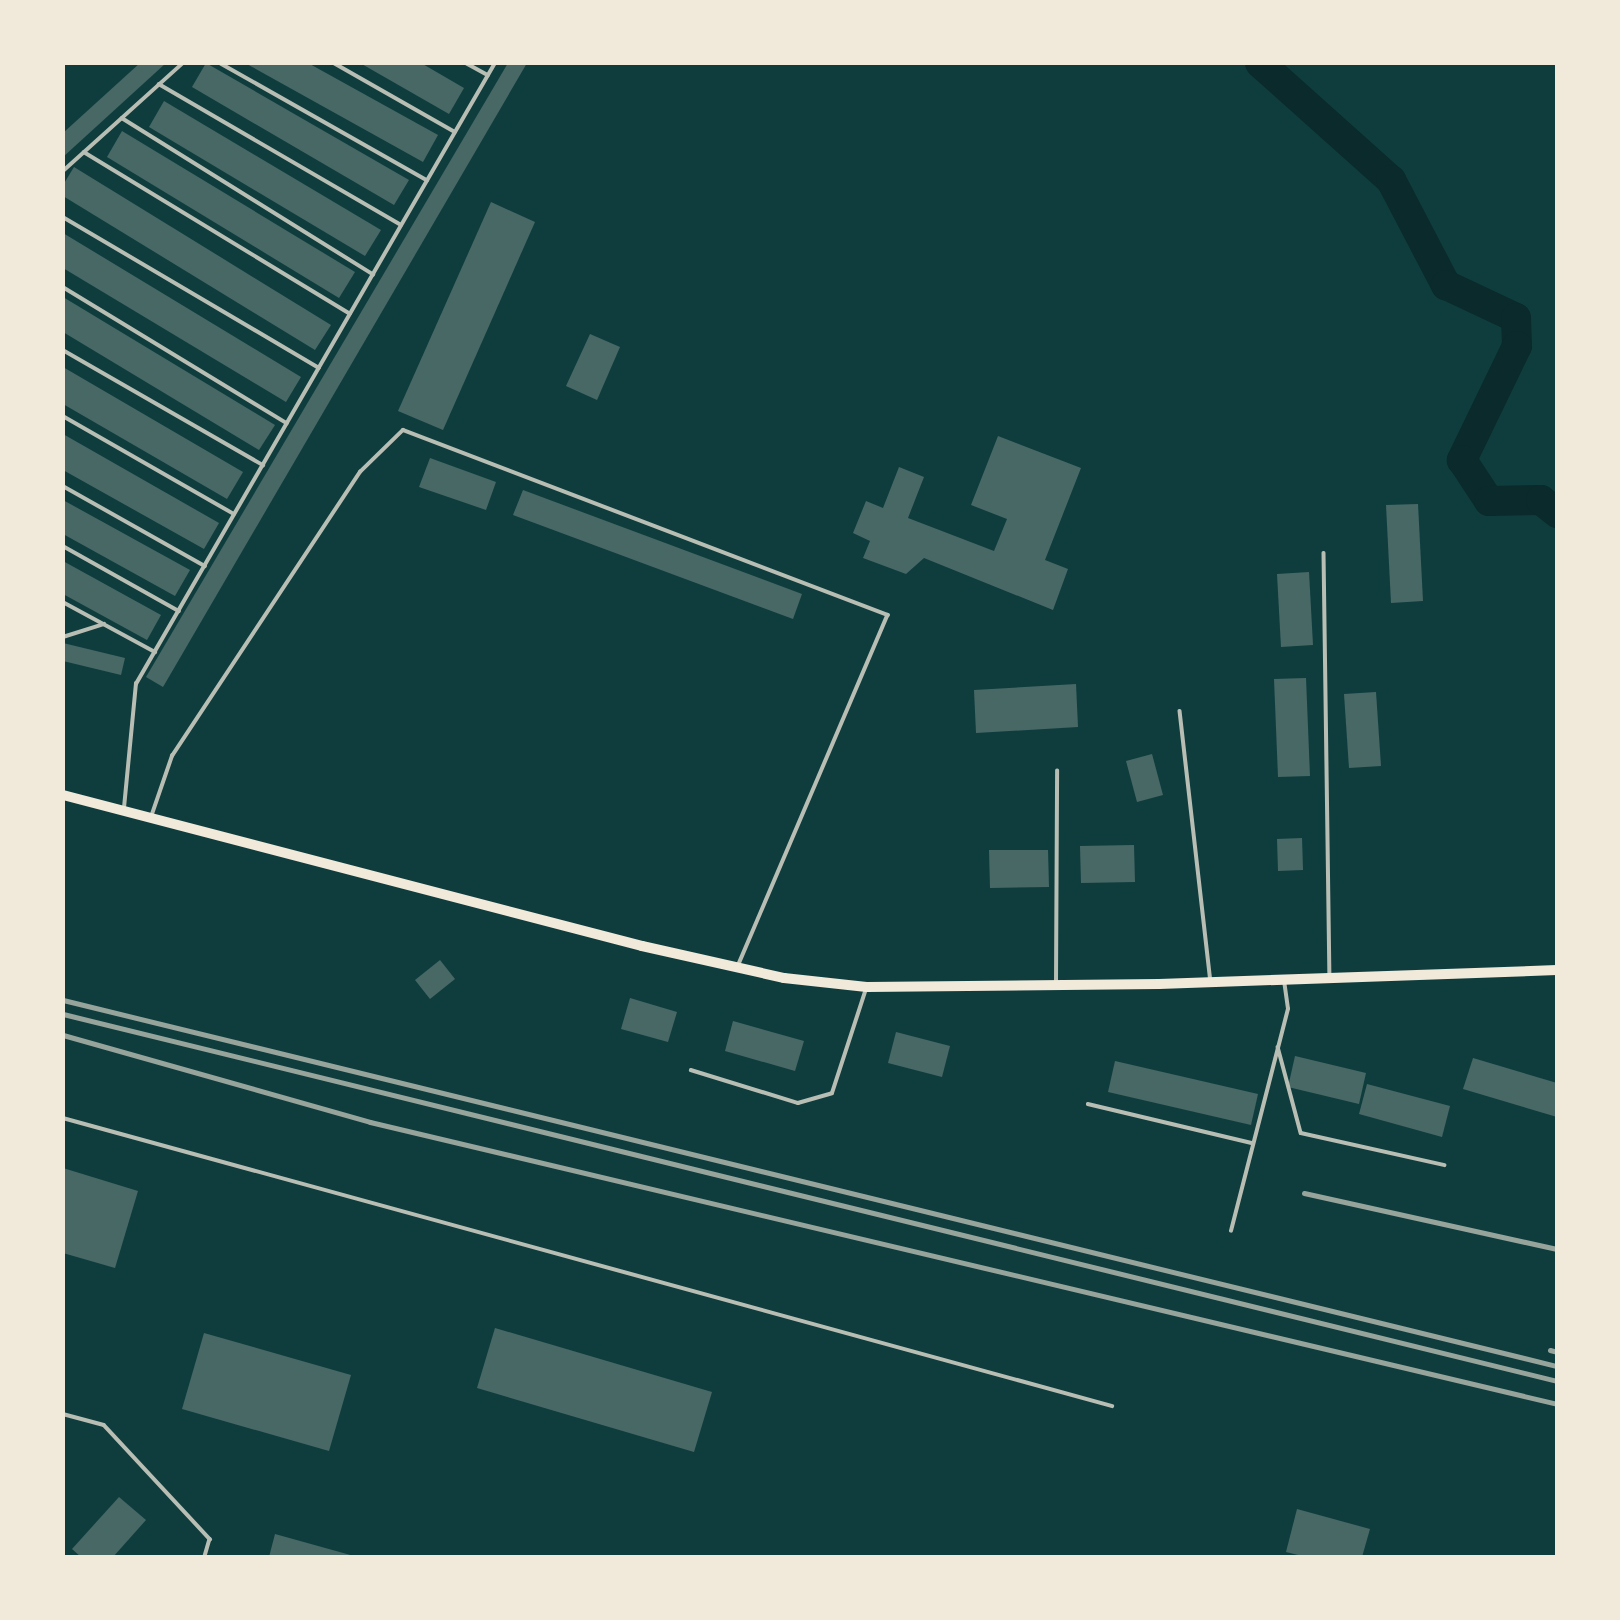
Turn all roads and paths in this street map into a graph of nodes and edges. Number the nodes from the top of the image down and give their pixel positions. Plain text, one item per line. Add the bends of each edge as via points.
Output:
1 (183, 63) edge
2 (220, 63) edge
3 (334, 63) edge
4 (466, 63) edge
5 (495, 63) edge
6 (488, 75) junction
7 (159, 85) junction
8 (122, 118) junction
9 (455, 132) junction
10 (84, 152) junction
11 (63, 171) edge
12 (427, 180) junction
13 (63, 217) edge
14 (401, 225) junction
15 (373, 274) junction
16 (63, 287) edge
17 (350, 314) junction
18 (63, 350) edge
19 (318, 368) junction
20 (63, 416) edge
21 (287, 423) junction
22 (263, 465) junction
23 (63, 486) edge
24 (234, 514) junction
25 (63, 546) edge
26 (1324, 554) dead end
27 (205, 566) junction
28 (63, 602) edge
29 (179, 611) junction
30 (104, 624) junction
31 (63, 637) edge
32 (155, 652) junction
33 (1180, 711) dead end
34 (1057, 771) dead end
35 (63, 796) edge
36 (123, 811) junction
37 (150, 819) junction
38 (737, 970) junction
39 (1557, 970) edge
40 (1330, 978) junction
41 (1283, 979) junction
42 (1211, 981) junction
43 (1056, 985) junction
44 (867, 987) junction
45 (1278, 1047) junction
46 (691, 1070) dead end
47 (1088, 1104) dead end
48 (63, 1118) edge
49 (1251, 1143) junction
50 (1444, 1165) dead end
51 (1231, 1231) dead end
52 (1112, 1406) dead end
53 (63, 1414) edge
54 (205, 1557) edge

1 - 7 lane
2 - 12 lane
3 - 9 lane
4 - 6 lane
5 - 6 lane
6 - 9 lane
7 - 8 lane
7 - 14 lane
8 - 10 lane
8 - 15 lane
9 - 12 lane
10 - 11 lane
10 - 17 lane
12 - 14 lane
13 - 19 lane
14 - 15 lane
15 - 17 lane
16 - 21 lane
17 - 19 lane
18 - 22 lane
19 - 21 lane
20 - 24 lane
21 - 22 lane
22 - 24 lane
23 - 27 lane
24 - 27 lane
25 - 29 lane
26 - 40 lane
27 - 29 lane
28 - 30 lane
29 - 32 lane
30 - 31 lane
30 - 32 lane
32 - 36 lane via 136,684
33 - 42 lane
34 - 43 lane
35 - 36 main road
36 - 37 main road
37 - 38 main road
37 - 38 lane via 172,755 360,472 403,430 888,615
38 - 44 main road
39 - 40 main road
40 - 41 main road
41 - 42 main road
41 - 45 lane via 1288,1009
42 - 43 main road
43 - 44 main road
44 - 46 lane via 832,1093 798,1103
45 - 49 lane
45 - 50 lane via 1301,1133
47 - 49 lane
48 - 52 lane
49 - 51 lane
53 - 54 lane via 104,1425 210,1539

